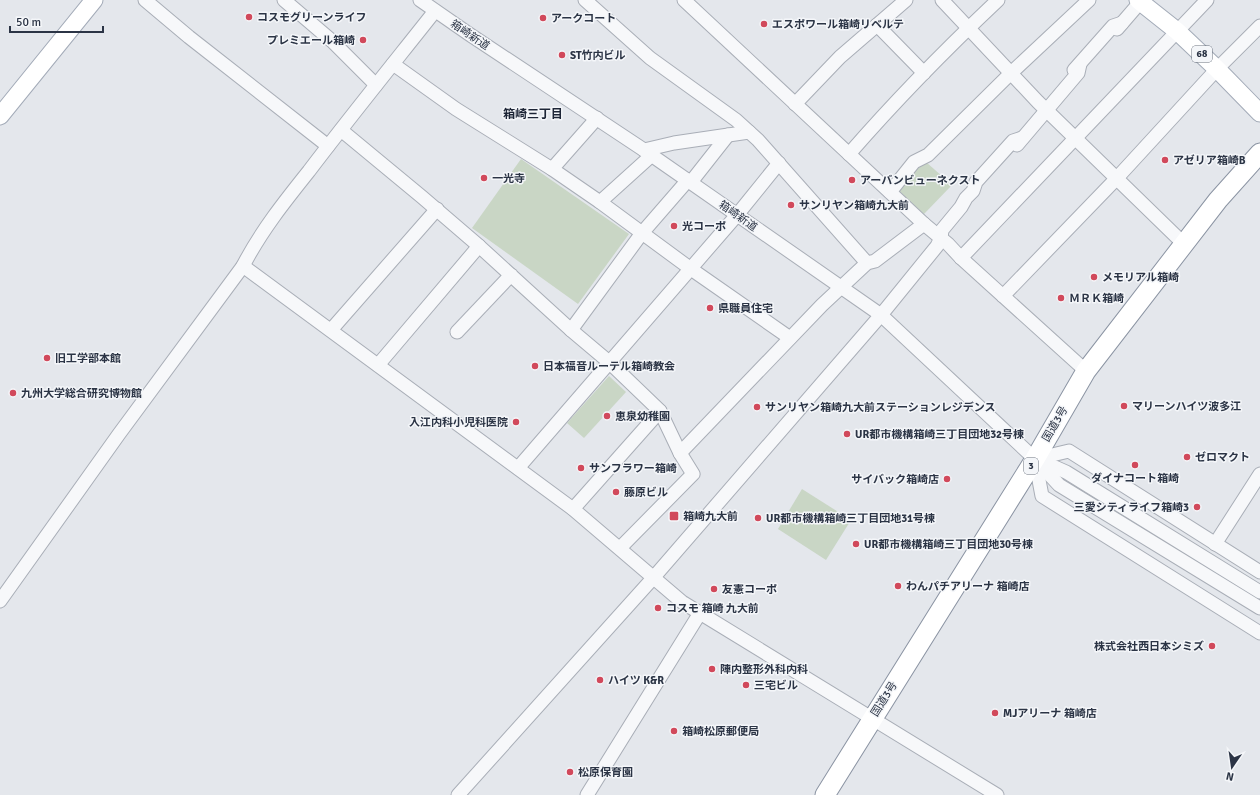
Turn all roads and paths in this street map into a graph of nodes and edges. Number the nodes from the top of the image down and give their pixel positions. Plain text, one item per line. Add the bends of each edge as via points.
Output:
1 (94, 0) edge
2 (145, 0) edge
3 (284, 0) edge
4 (420, 0) edge
5 (584, 0) edge
6 (684, 0) edge
7 (906, 0) edge
8 (942, 0) edge
9 (998, 0) edge
10 (1089, 0) edge
11 (1207, 0) edge
12 (1140, 1) edge
13 (435, 11) junction
14 (877, 25) junction
15 (1260, 26) edge
16 (968, 28) junction
17 (1177, 31) junction
18 (393, 64) junction
19 (1218, 69) junction
20 (924, 73) junction
21 (1010, 74) junction
22 (376, 85) junction
23 (795, 104) junction
24 (1047, 111) junction
25 (1260, 113) edge
26 (0, 116) edge
27 (597, 118) junction
28 (341, 130) junction
29 (749, 132) junction
30 (728, 135) junction
31 (1074, 139) junction
32 (328, 146) junction
33 (648, 152) junction
34 (1260, 153) edge
35 (849, 154) junction
36 (779, 164) junction
37 (552, 169) junction
38 (1116, 179) junction
39 (689, 181) junction
40 (890, 192) junction
41 (600, 202) junction
42 (437, 209) junction
43 (737, 215) junction
44 (924, 224) junction
45 (642, 233) junction
46 (941, 238) junction
47 (1184, 244) junction
48 (479, 246) junction
49 (961, 258) junction
50 (867, 263) junction
51 (243, 266) junction
52 (691, 269) junction
53 (511, 275) junction
54 (841, 286) junction
55 (1003, 296) junction
56 (882, 315) junction
57 (331, 330) junction
58 (571, 330) junction
59 (457, 332) dead end
60 (790, 338) junction
61 (609, 362) junction
62 (378, 365) junction
63 (1086, 371) junction
64 (660, 411) junction
65 (680, 453) junction
66 (1035, 459) junction
67 (518, 468) junction
68 (1259, 478) edge
69 (573, 508) junction
70 (1215, 544) junction
71 (620, 548) junction
72 (1260, 572) edge
73 (654, 577) junction
74 (1254, 593) edge
75 (0, 601) edge
76 (1260, 608) edge
77 (700, 613) junction
78 (1260, 633) edge
79 (872, 718) junction
80 (458, 795) edge
81 (587, 795) edge
82 (825, 795) edge
83 (997, 795) edge

1 - 26 main road
2 - 32 street
3 - 22 street
4 - 13 street, 箱崎新道
5 - 29 street via 650,58
6 - 23 street
7 - 14 street
8 - 16 street
9 - 16 street
10 - 21 street
11 - 17 street
12 - 17 main road, 68
12 - 24 street via 1122,23 1113,26 1100,39 1064,82 1064,90
13 - 18 street
13 - 27 street, 箱崎新道
14 - 20 street
14 - 23 street via 840,57
15 - 19 street
16 - 20 street
16 - 21 street
17 - 19 main road, 68
17 - 31 street
18 - 22 street
18 - 37 street via 456,109
19 - 25 main road, 68
19 - 38 street
20 - 35 street via 882,115
21 - 24 street
21 - 40 street via 928,155 914,162
22 - 28 street
23 - 35 street
24 - 31 street
24 - 46 street via 1010,152 1000,155 976,182 962,208 942,230
27 - 33 street, 箱崎新道
27 - 37 street
28 - 32 street
28 - 42 street
29 - 30 street
29 - 36 street
30 - 33 street via 674,143
30 - 39 street
31 - 38 street
31 - 49 street
32 - 51 street via 259,238
33 - 39 street, 箱崎新道
33 - 41 street
34 - 47 highway, 国道3号 / 3 via 1218,200
35 - 40 street
36 - 43 street
36 - 50 street
37 - 41 street
38 - 47 street
38 - 55 street
39 - 43 street, 箱崎新道
39 - 45 street
40 - 44 street
41 - 45 street
42 - 48 street
42 - 57 street
43 - 52 street
43 - 54 street, 箱崎新道
44 - 46 street
44 - 50 street via 875,261
45 - 52 street
45 - 58 street
46 - 49 street
46 - 56 street
47 - 63 highway, 国道3号 / 3
48 - 53 street
48 - 62 street
49 - 55 street
50 - 54 street
51 - 57 street
51 - 75 street via 123,427
52 - 60 street
52 - 61 street
53 - 58 street
53 - 59 street
54 - 56 street, 箱崎新道
54 - 60 street
55 - 63 street
56 - 66 street, 箱崎新道
56 - 73 street
57 - 62 street
58 - 61 street
60 - 65 street
61 - 64 street
61 - 67 street
62 - 67 street
63 - 66 highway, 国道3号 / 3
64 - 65 street
64 - 69 street
65 - 71 street via 693,474
66 - 70 street via 1070,451
66 - 74 street, 箱崎新道 via 1059,485
66 - 78 street via 1042,496
66 - 79 highway, 国道3号 / 3
67 - 69 street
68 - 70 street
69 - 71 street
70 - 72 street
71 - 73 street
73 - 77 street via 682,602
73 - 80 street
74 - 76 street, 箱崎新道
77 - 79 street
77 - 81 street
79 - 82 highway, 国道3号 / 3
79 - 83 street

